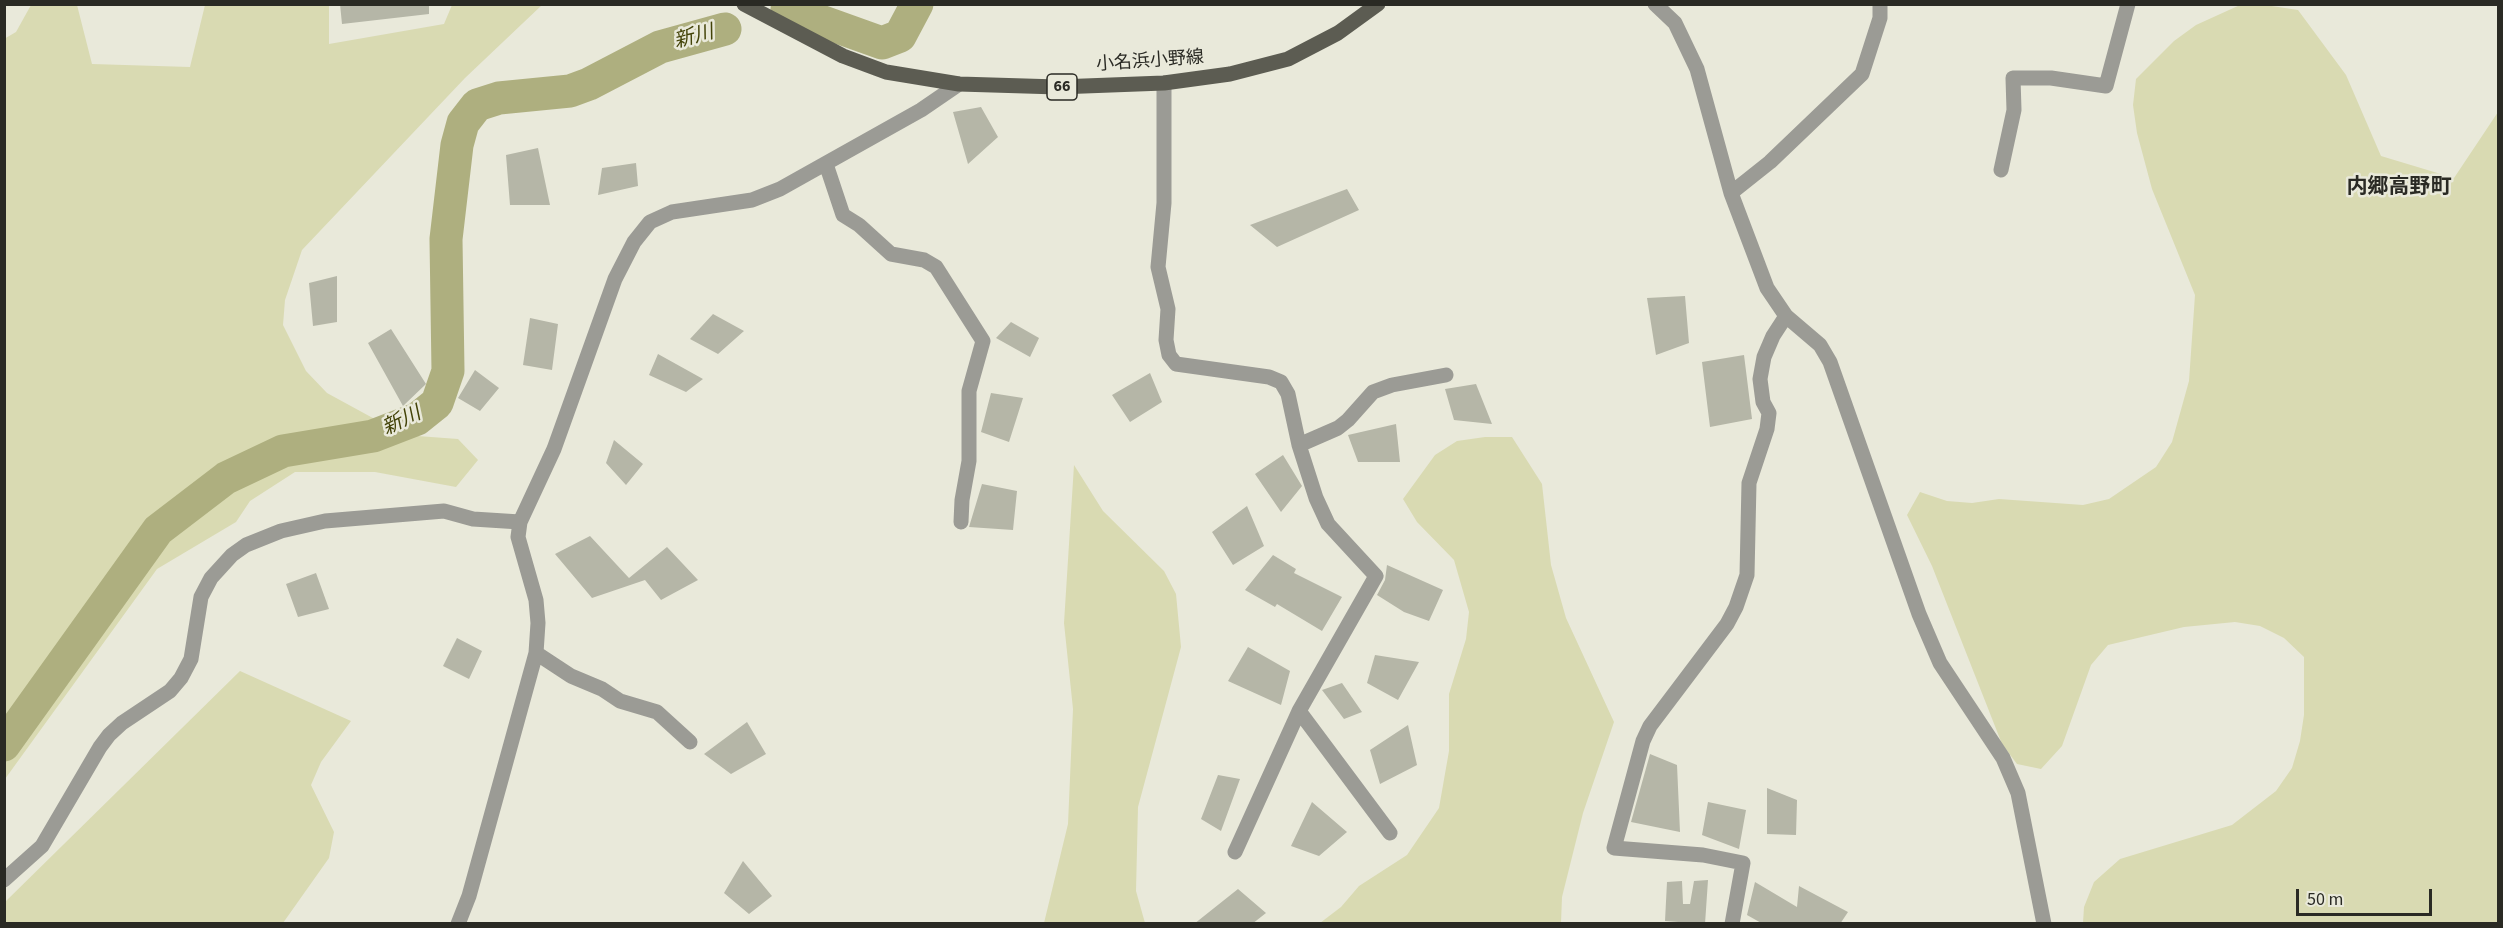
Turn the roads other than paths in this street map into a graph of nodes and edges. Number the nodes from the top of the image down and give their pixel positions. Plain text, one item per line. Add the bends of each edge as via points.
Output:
1 (744, 4) edge
2 (1378, 4) edge
3 (1655, 4) edge
4 (1880, 4) edge
5 (2128, 4) edge
6 (767, 11) edge
7 (1164, 83) junction
8 (959, 84) junction
9 (826, 164) junction
10 (2001, 170) dead end
11 (1731, 193) junction
12 (1786, 316) junction
13 (1446, 375) dead end
14 (1299, 445) junction
15 (520, 522) junction
16 (961, 522) dead end
17 (536, 653) junction
18 (1299, 711) junction
19 (690, 742) dead end
20 (1390, 833) dead end
21 (1235, 852) dead end
22 (4, 880) edge
23 (458, 924) edge
24 (1732, 924) edge
25 (2044, 924) edge

1 - 6 main road, 小名浜小野線 / 66
2 - 7 main road, 小名浜小野線 / 66 via 1338,33 1288,58 1230,74
3 - 11 street via 1675,23 1697,69
4 - 11 street via 1880,18 1862,74 1770,162
5 - 10 street via 2106,86 2051,78 2013,78 2014,110
6 - 8 main road, 小名浜小野線 / 66 via 843,56 886,72
7 - 8 main road, 小名浜小野線 / 66 via 1058,87
7 - 14 street via 1164,203 1158,267 1168,309 1169,355 1176,364 1281,382 1288,394
8 - 9 street
9 - 15 street via 752,200 672,212 650,222 634,242 615,279 554,449
9 - 16 street via 843,215 891,254 924,260 936,267 982,341 969,391 969,461
11 - 12 street via 1767,288
12 - 24 street via 1764,357 1760,379 1769,413 1749,483 1747,575 1727,624 1650,726 1614,848 1703,855 1743,863
12 - 25 street via 1820,345 1830,362 1936,653 2003,758 2018,793
13 - 14 street via 1373,392 1338,428
14 - 18 street via 1328,524 1376,576
15 - 17 street via 518,537 536,600
15 - 22 street via 472,519 444,512 325,521 281,531 232,555 211,578 201,597 191,659 181,678 170,691 109,735 42,846
17 - 19 street via 620,701 657,712
17 - 23 street
18 - 20 street
18 - 21 street

